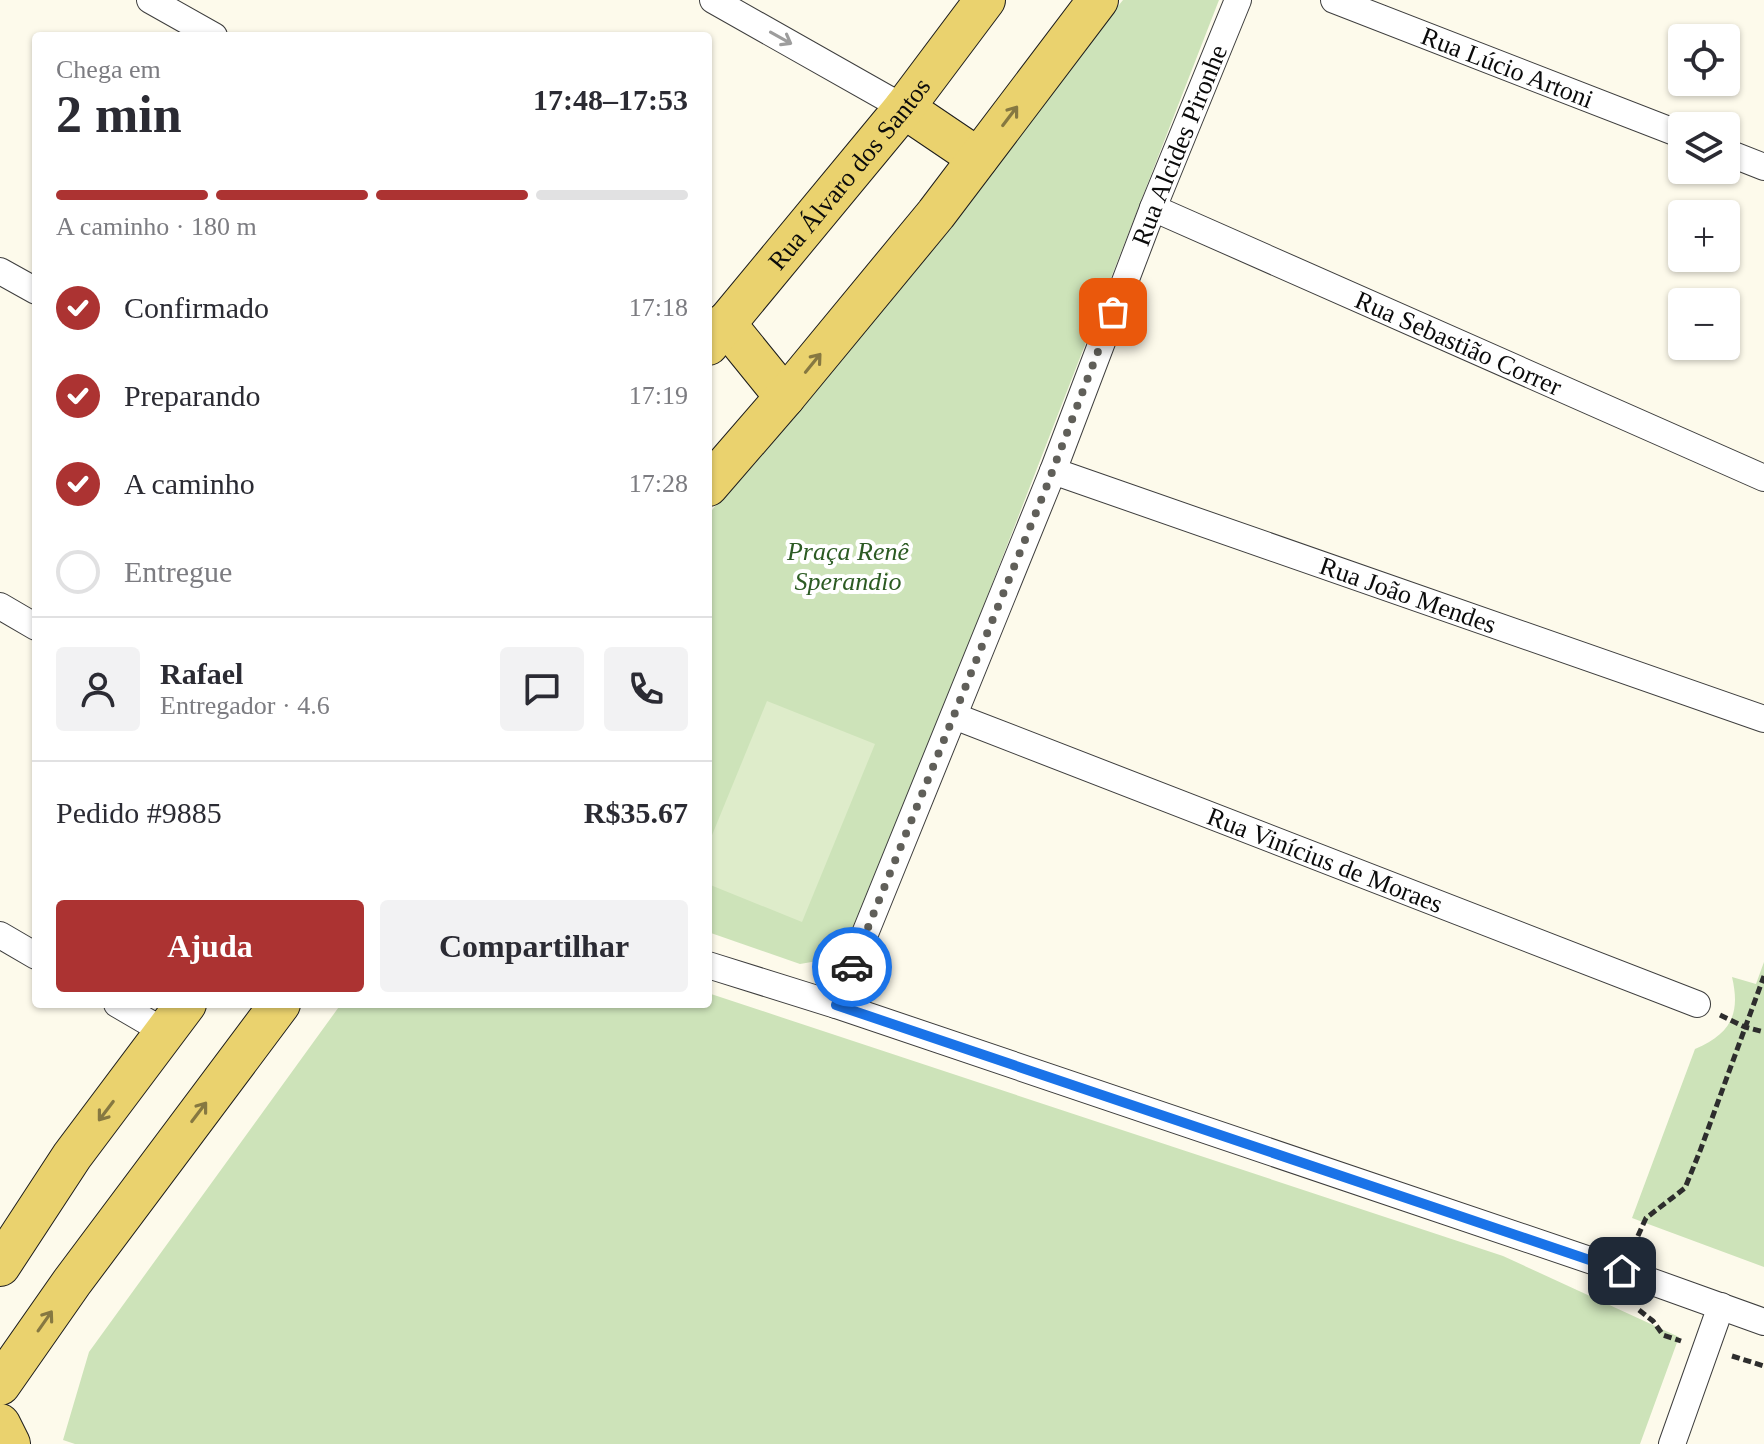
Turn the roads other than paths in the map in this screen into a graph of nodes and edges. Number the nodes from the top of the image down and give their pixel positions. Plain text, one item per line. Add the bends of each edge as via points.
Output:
1 (150, 0) edge
2 (713, 0) edge
3 (985, 0) edge
4 (1098, 0) edge
5 (1238, 0) edge
6 (1334, 0) edge
7 (207, 32) edge
8 (904, 108) junction
9 (1668, 130) edge
10 (978, 158) junction
11 (1740, 158) edge
12 (1764, 167) edge
13 (1153, 208) junction
14 (0, 271) edge
15 (32, 289) edge
16 (714, 327) edge
17 (785, 397) junction
18 (1053, 471) junction
19 (1764, 478) edge
20 (712, 481) edge
21 (0, 606) edge
22 (32, 625) edge
23 (954, 716) junction
24 (1764, 719) edge
25 (0, 935) edge
26 (32, 954) edge
27 (712, 966) edge
28 (1697, 1004) road end
29 (836, 1005) junction
30 (134, 1008) edge
31 (277, 1008) edge
32 (175, 1018) edge
33 (2, 1261) edge
34 (1721, 1306) junction
35 (1764, 1322) edge
36 (0, 1385) edge
37 (0, 1424) edge
38 (10, 1444) edge
39 (1672, 1444) edge

1 - 7 street
2 -> 8 street
3 - 8 main road, Rua Álvaro dos Santos
10 -> 4 main road
5 - 13 street, Rua Alcides Pironhe
6 - 9 street, Rua Lúcio Artoni
8 - 10 main road
8 - 16 main road, Rua Álvaro dos Santos
17 -> 10 main road
11 - 12 street
13 - 18 street, Rua Alcides Pironhe
13 - 19 street, Rua Sebastião Correr
14 - 15 street
16 - 17 main road
17 - 20 main road
18 - 23 street, Rua Alcides Pironhe
18 - 24 street, Rua João Mendes
21 - 22 street
23 - 28 street, Rua Vinícius de Moraes
23 - 29 street, Rua Alcides Pironhe
25 - 26 street
27 - 29 street
29 - 34 street
30 - 32 street
36 -> 31 main road
32 -> 33 main road
34 - 35 street
34 - 39 street
37 - 38 main road

